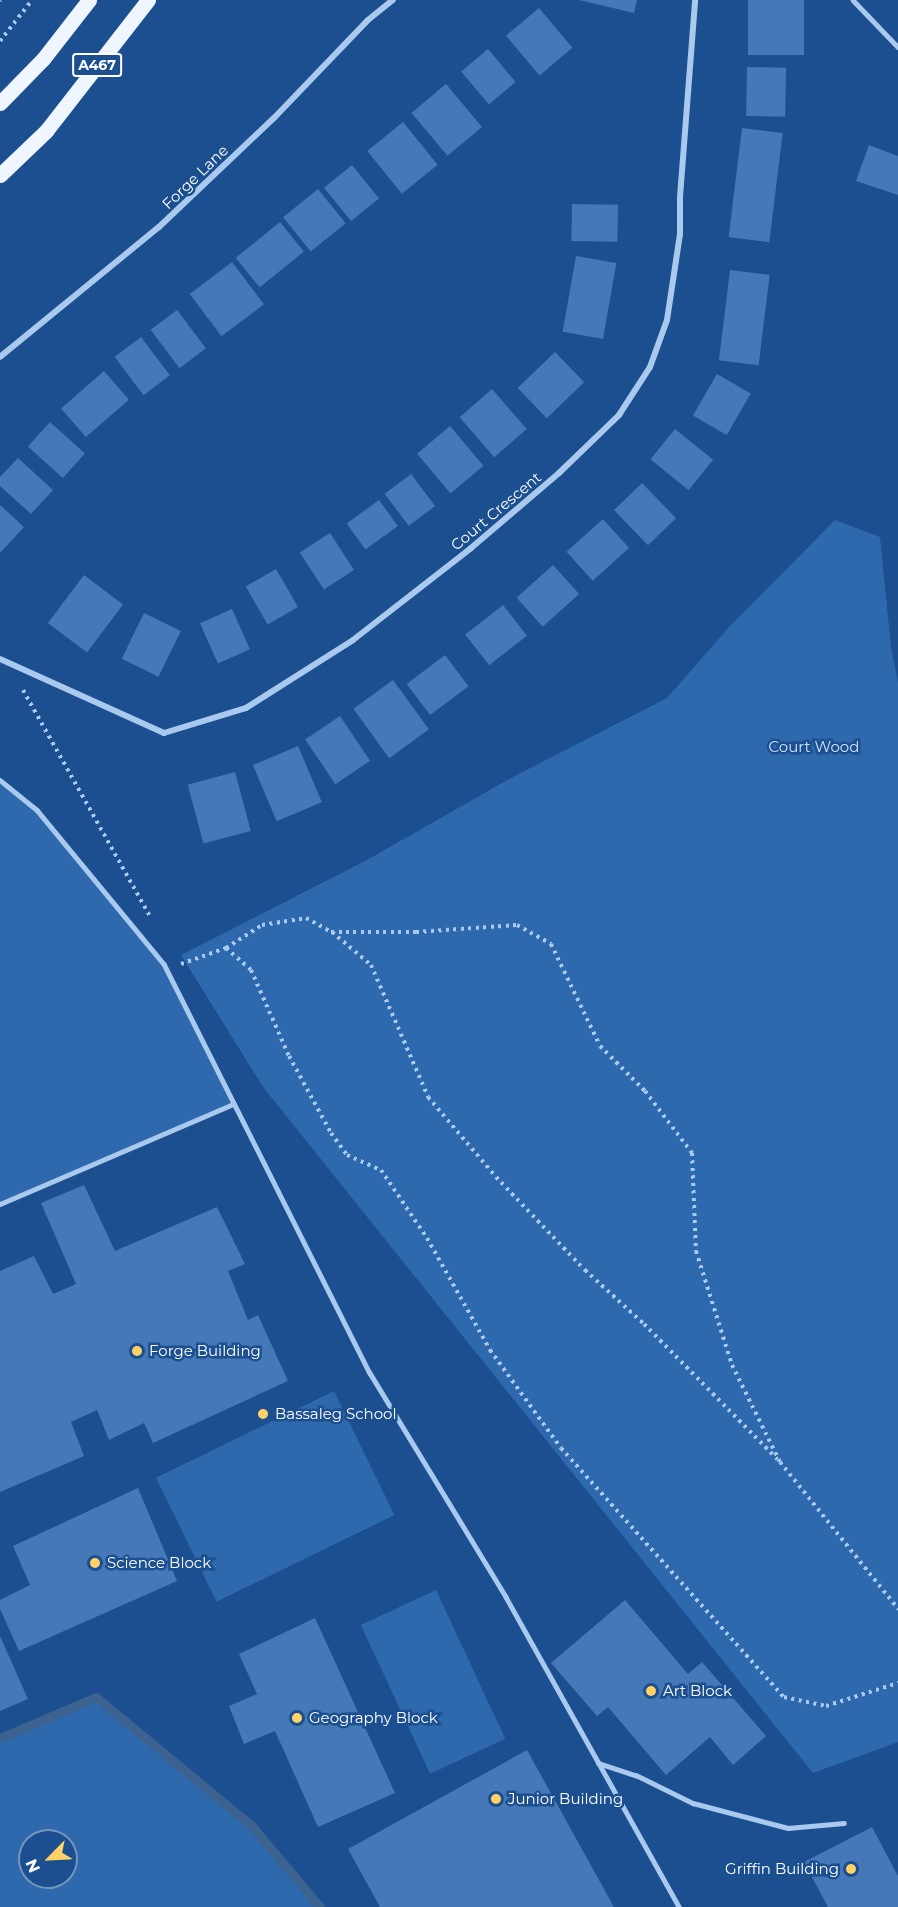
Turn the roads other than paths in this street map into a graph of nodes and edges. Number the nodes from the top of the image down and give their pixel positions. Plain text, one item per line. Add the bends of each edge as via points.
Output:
1 (89, 0) edge
2 (148, 0) edge
3 (393, 0) edge
4 (695, 0) edge
5 (853, 0) edge
6 (898, 47) edge
7 (0, 103) edge
8 (0, 176) edge
9 (0, 357) edge
10 (3, 660) edge
11 (0, 780) edge
12 (233, 1104) junction
13 (0, 1204) edge
14 (598, 1763) junction
15 (844, 1823) dead end
16 (679, 1907) edge

1 - 7 main road, A467 via 43,59
2 - 8 main road, A467 via 46,131
3 - 9 street, Forge Lane via 368,20 274,118 159,227
4 - 10 street, Court Crescent via 680,234 667,320 650,367 619,415 559,473 353,640 246,708 164,733
5 - 6 lane
11 - 12 lane via 37,810 164,964
12 - 13 lane
12 - 14 lane via 370,1373 506,1597
14 - 15 lane via 636,1775 693,1803 788,1828
14 - 16 lane

